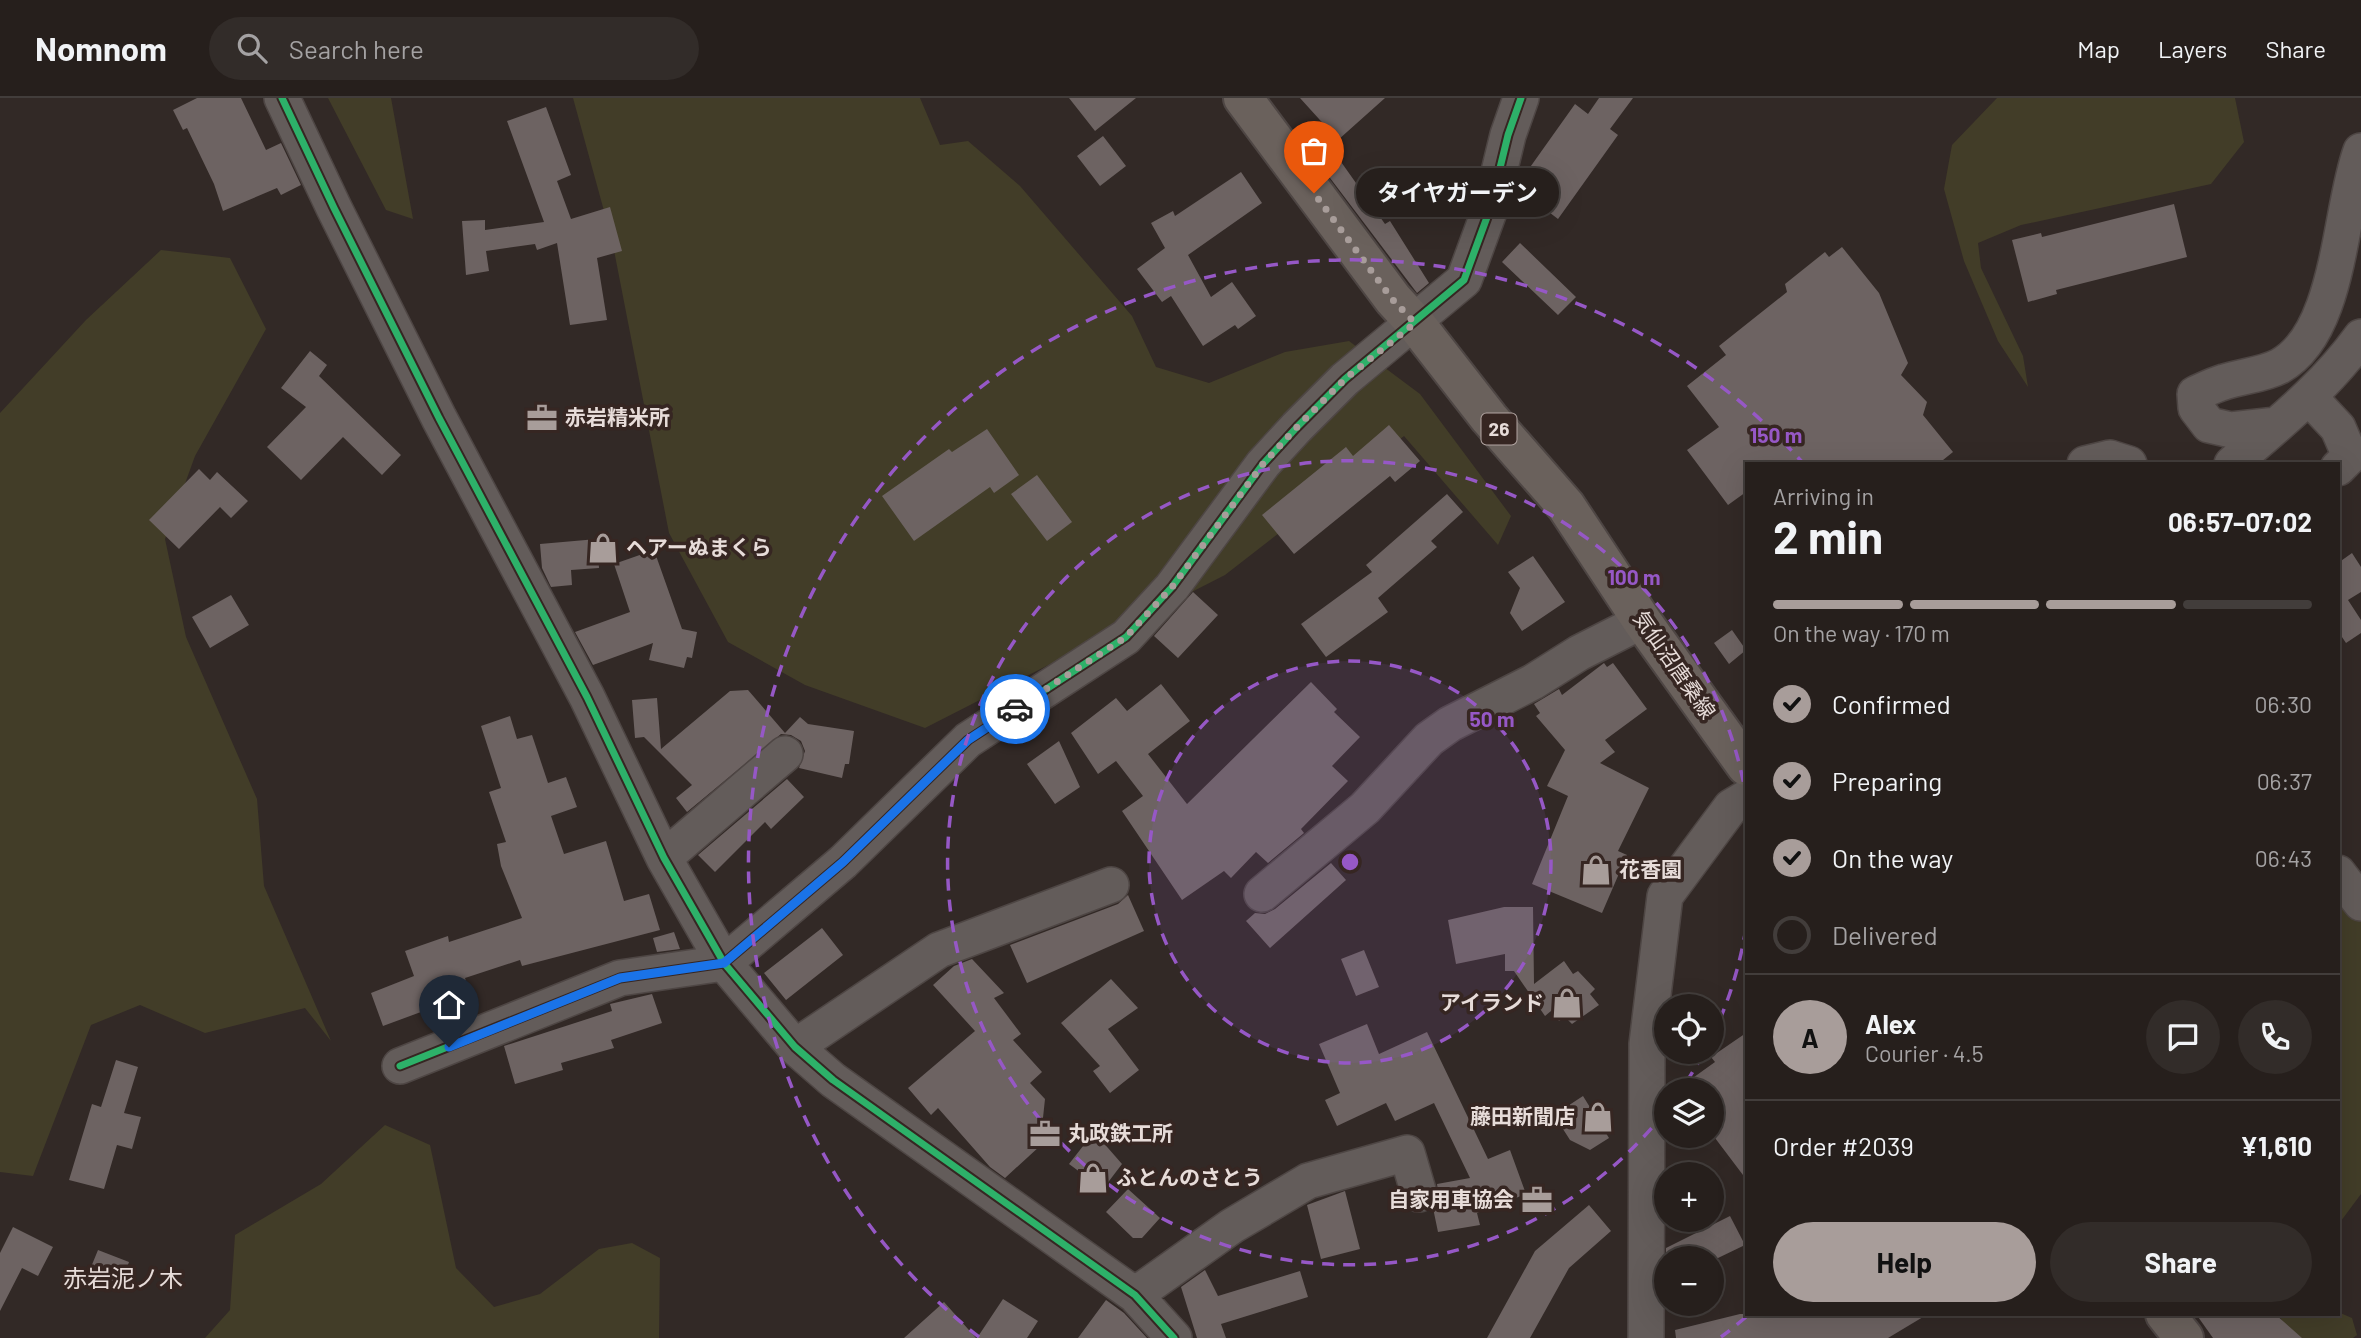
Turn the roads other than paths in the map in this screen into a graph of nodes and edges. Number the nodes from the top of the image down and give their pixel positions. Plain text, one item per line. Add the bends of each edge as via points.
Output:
1 (282, 98) edge
2 (1243, 98) edge
3 (1521, 98) edge
4 (2361, 150) edge
5 (1415, 323) junction
6 (2361, 337) edge
7 (2309, 397) junction
8 (2277, 425) junction
9 (2093, 462) edge
10 (2123, 462) edge
11 (2234, 462) edge
12 (2340, 466) edge
13 (1642, 621) junction
14 (785, 754) dead end
15 (1745, 765) edge
16 (1745, 799) edge
17 (664, 858) junction
18 (2340, 876) edge
19 (1111, 885) dead end
20 (1262, 894) dead end
21 (2361, 903) edge
22 (724, 963) junction
23 (795, 1047) junction
24 (400, 1066) dead end
25 (1419, 1194) dead end
26 (1135, 1295) junction
27 (2167, 1316) edge
28 (1174, 1338) edge
29 (1646, 1338) edge
30 (2184, 1338) edge

1 - 17 street via 439,418 587,697
2 - 5 main road, 気仙沼唐桑線 / 26 via 1392,299
3 - 5 street via 1490,209 1464,280
4 - 8 street via 2334,268 2309,341 2281,365 2194,394 2196,408 2209,425 2231,430
5 - 13 main road, 気仙沼唐桑線 / 26 via 1566,506
5 - 22 street via 1345,379 1297,427 1240,494 1172,587 1126,637 968,740 843,862
6 - 7 street via 2342,365
7 - 8 street
7 - 12 street via 2338,428 2350,456
8 - 11 street
9 - 10 street via 2110,458
13 - 15 main road, 気仙沼唐桑線 / 26
13 - 20 street via 1429,739 1365,808
14 - 17 street
16 - 29 street via 1731,807 1665,896 1647,1044
17 - 22 street
18 - 21 street
19 - 23 street via 939,950
22 - 23 street
22 - 24 street via 620,978
23 - 26 street via 833,1080
25 - 26 street via 1407,1153 1308,1181 1232,1226
26 - 28 street
27 - 30 main road

